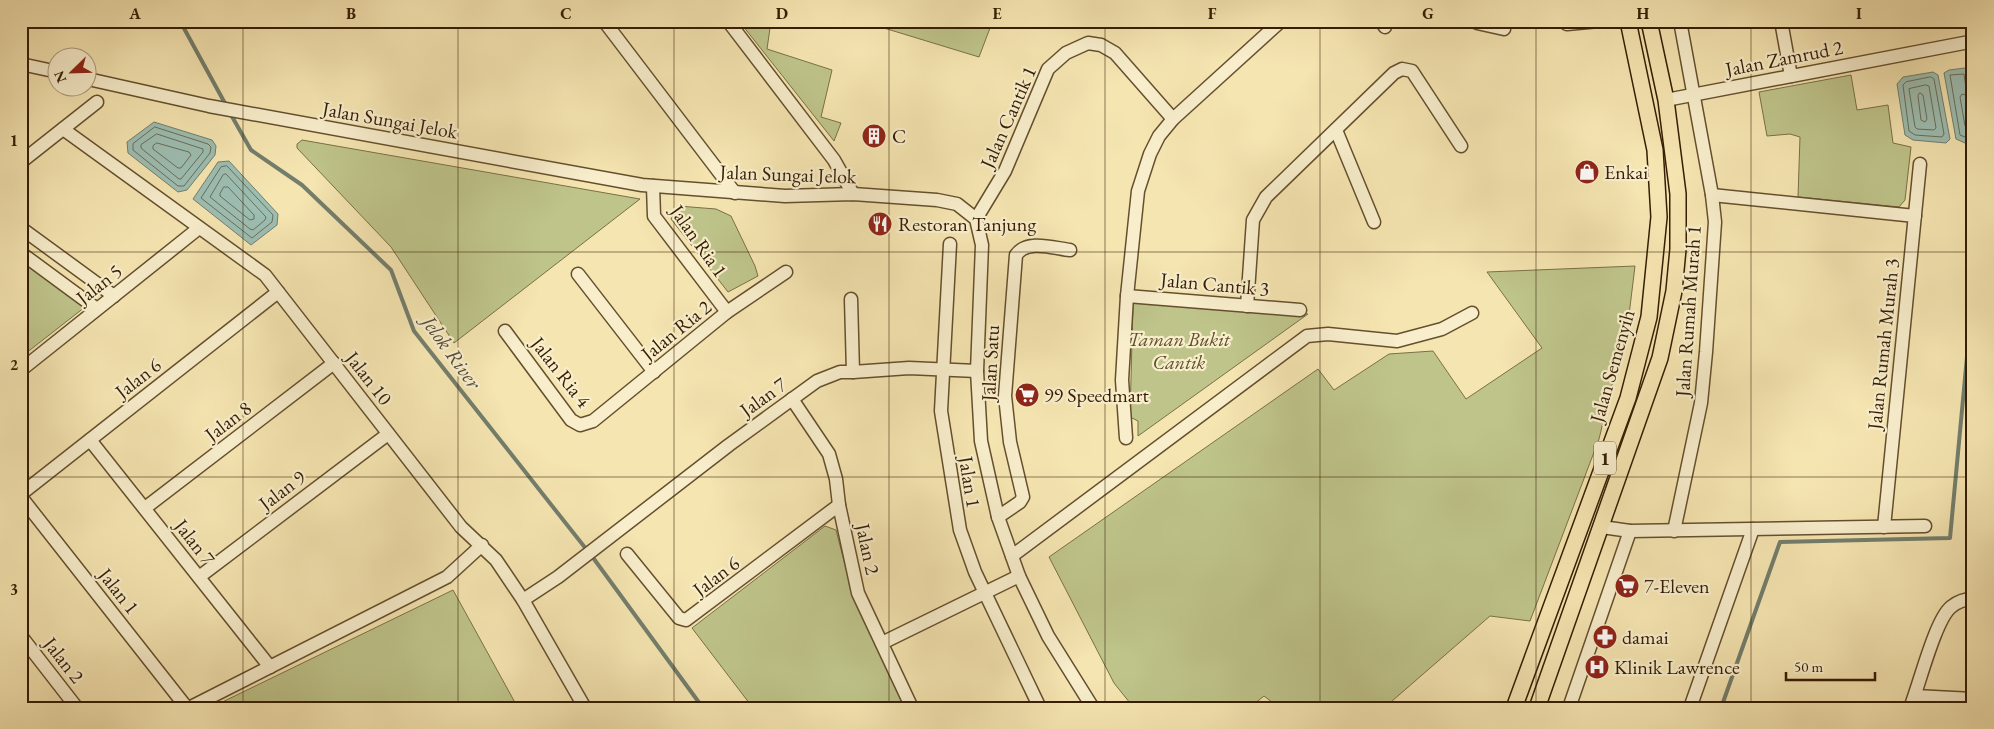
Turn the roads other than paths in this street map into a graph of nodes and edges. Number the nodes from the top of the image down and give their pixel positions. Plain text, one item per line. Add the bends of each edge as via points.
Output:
1 (604, 21) edge
2 (728, 21) edge
3 (1281, 21) edge
4 (1502, 21) edge
5 (1566, 21) edge
6 (1599, 21) edge
7 (1628, 21) edge
8 (1649, 21) edge
9 (1680, 21) edge
10 (1781, 21) edge
11 (1478, 23) dead end
12 (1968, 42) dead end
13 (21, 64) edge
14 (48, 70) edge
15 (1791, 76) junction
16 (98, 81) edge
17 (1694, 94) junction
18 (1666, 100) junction
19 (97, 102) dead end
20 (1173, 119) junction
21 (63, 129) junction
22 (1336, 130) junction
23 (1461, 146) dead end
24 (21, 162) edge
25 (1920, 164) dead end
26 (653, 186) junction
27 (735, 193) junction
28 (853, 194) junction
29 (1712, 195) junction
30 (1914, 216) junction
31 (976, 219) junction
32 (1374, 222) dead end
33 (21, 228) edge
34 (199, 228) junction
35 (950, 244) dead end
36 (1070, 250) dead end
37 (21, 253) edge
38 (786, 272) dead end
39 (578, 274) dead end
40 (278, 292) junction
41 (114, 296) junction
42 (1127, 296) junction
43 (852, 298) dead end
44 (1247, 306) junction
45 (97, 310) junction
46 (1300, 310) dead end
47 (727, 312) junction
48 (1472, 313) dead end
49 (505, 331) dead end
50 (334, 363) junction
51 (942, 368) junction
52 (21, 370) edge
53 (976, 371) junction
54 (654, 372) junction
55 (853, 372) junction
56 (792, 399) junction
57 (593, 421) joint
58 (388, 434) junction
59 (1126, 438) dead end
60 (90, 440) junction
61 (21, 495) edge
62 (839, 505) junction
63 (145, 508) junction
64 (998, 517) junction
65 (1925, 526) dead end
66 (1602, 527) junction
67 (1884, 527) junction
68 (1753, 529) junction
69 (1674, 530) junction
70 (1630, 531) junction
71 (482, 545) junction
72 (627, 554) dead end
73 (1012, 556) junction
74 (1019, 576) junction
75 (199, 577) junction
76 (985, 593) junction
77 (1973, 599) edge
78 (523, 600) junction
79 (21, 636) edge
80 (882, 643) junction
81 (270, 667) junction
82 (1973, 699) edge
83 (1912, 702) edge
84 (77, 708) edge
85 (188, 708) edge
86 (584, 708) edge
87 (912, 708) edge
88 (1040, 708) edge
89 (1093, 708) edge
90 (1514, 708) edge
91 (1537, 708) edge
92 (1569, 708) edge
93 (1690, 708) edge

1 - 27 street
2 - 28 street via 834,160
3 - 20 street
4 - 11 street via 1504,29
5 - 6 street via 1567,24
7 - 90 main road, Jalan Semenyih / 1 via 1654,150 1659,207 1657,253 1648,317 1628,398
8 - 18 main road, Jalan Semenyih / 1
9 - 17 street, Jalan Rumah Murah 1
10 - 15 street
12 - 15 street, Jalan Zamrud 2
13 - 14 street
15 - 17 street, Jalan Zamrud 2
16 - 26 street, Jalan Sungai Jelok via 260,116
17 - 18 street, Jalan Zamrud 2
17 - 29 street, Jalan Rumah Murah 1
18 - 66 main road, Jalan Semenyih / 1 via 1678,194 1674,291 1660,358
19 - 21 street
20 - 31 street, Jalan Cantik 1 via 1115,53 1088,42 1066,53 1048,69 1005,171
20 - 42 street via 1150,154 1138,191
21 - 24 street
21 - 34 street, Jalan 10
22 - 23 street via 1402,69 1412,72
22 - 32 street
22 - 44 street via 1266,197 1253,220
25 - 30 street, Jalan Rumah Murah 3
26 - 27 street, Jalan Sungai Jelok
26 - 47 street, Jalan Ria 1 via 654,216
27 - 28 street, Jalan Sungai Jelok via 785,196
28 - 31 street, Jalan Sungai Jelok via 957,204
29 - 30 street
29 - 69 street, Jalan Rumah Murah 1 via 1715,222 1701,403
30 - 67 street, Jalan Rumah Murah 3
31 - 53 street via 982,245
33 - 41 street
34 - 40 street, Jalan 10 via 265,276
34 - 41 street, Jalan 5
35 - 51 street, Jalan 1
36 - 64 street, Jalan Satu via 1027,246 1016,255 1005,396 1010,442 1023,497
37 - 45 street
38 - 47 street, Jalan Ria 2
39 - 54 street
40 - 50 street, Jalan 10
40 - 60 street, Jalan 6
41 - 45 street, Jalan 5
42 - 44 street, Jalan Cantik 3
42 - 59 street via 1122,380
43 - 55 street
44 - 46 street, Jalan Cantik 3
45 - 52 street, Jalan 5
47 - 54 street, Jalan Ria 2
48 - 73 street via 1442,329 1397,341 1328,334 1307,336
49 - 57 street, Jalan Ria 4 via 571,420 580,425
50 - 58 street, Jalan 10
50 - 63 street, Jalan 8
51 - 53 street, Jalan 7
51 - 55 street, Jalan 7
51 - 76 street, Jalan 1 via 941,411 960,530
53 - 64 street via 981,441
54 - 57 street, Jalan Ria 2
55 - 56 street, Jalan 7 via 840,372 817,381
56 - 62 street, Jalan 2 via 829,454
56 - 78 street, Jalan 7 via 558,578
58 - 71 street, Jalan 10 via 461,527
58 - 75 street, Jalan 9
60 - 61 street, Jalan 6
60 - 63 street, Jalan 7
61 - 85 street, Jalan 1
62 - 72 street, Jalan 6 via 686,620 679,618
62 - 80 street, Jalan 2 via 858,593
63 - 75 street, Jalan 7
64 - 73 street
65 - 67 street
66 - 70 street
66 - 91 main road, Jalan Semenyih / 1
67 - 68 street
68 - 69 street
68 - 93 street
69 - 70 street
70 - 92 street
71 - 78 street, Jalan 10
71 - 81 street via 447,577
73 - 74 street
74 - 76 street
74 - 89 street via 1048,636
75 - 81 street, Jalan 7
76 - 80 street
76 - 88 street, Jalan 1
77 - 83 street via 1951,607 1940,622
78 - 86 street, Jalan 10
79 - 84 street, Jalan 2
80 - 87 street, Jalan 2
81 - 85 street
82 - 83 street

